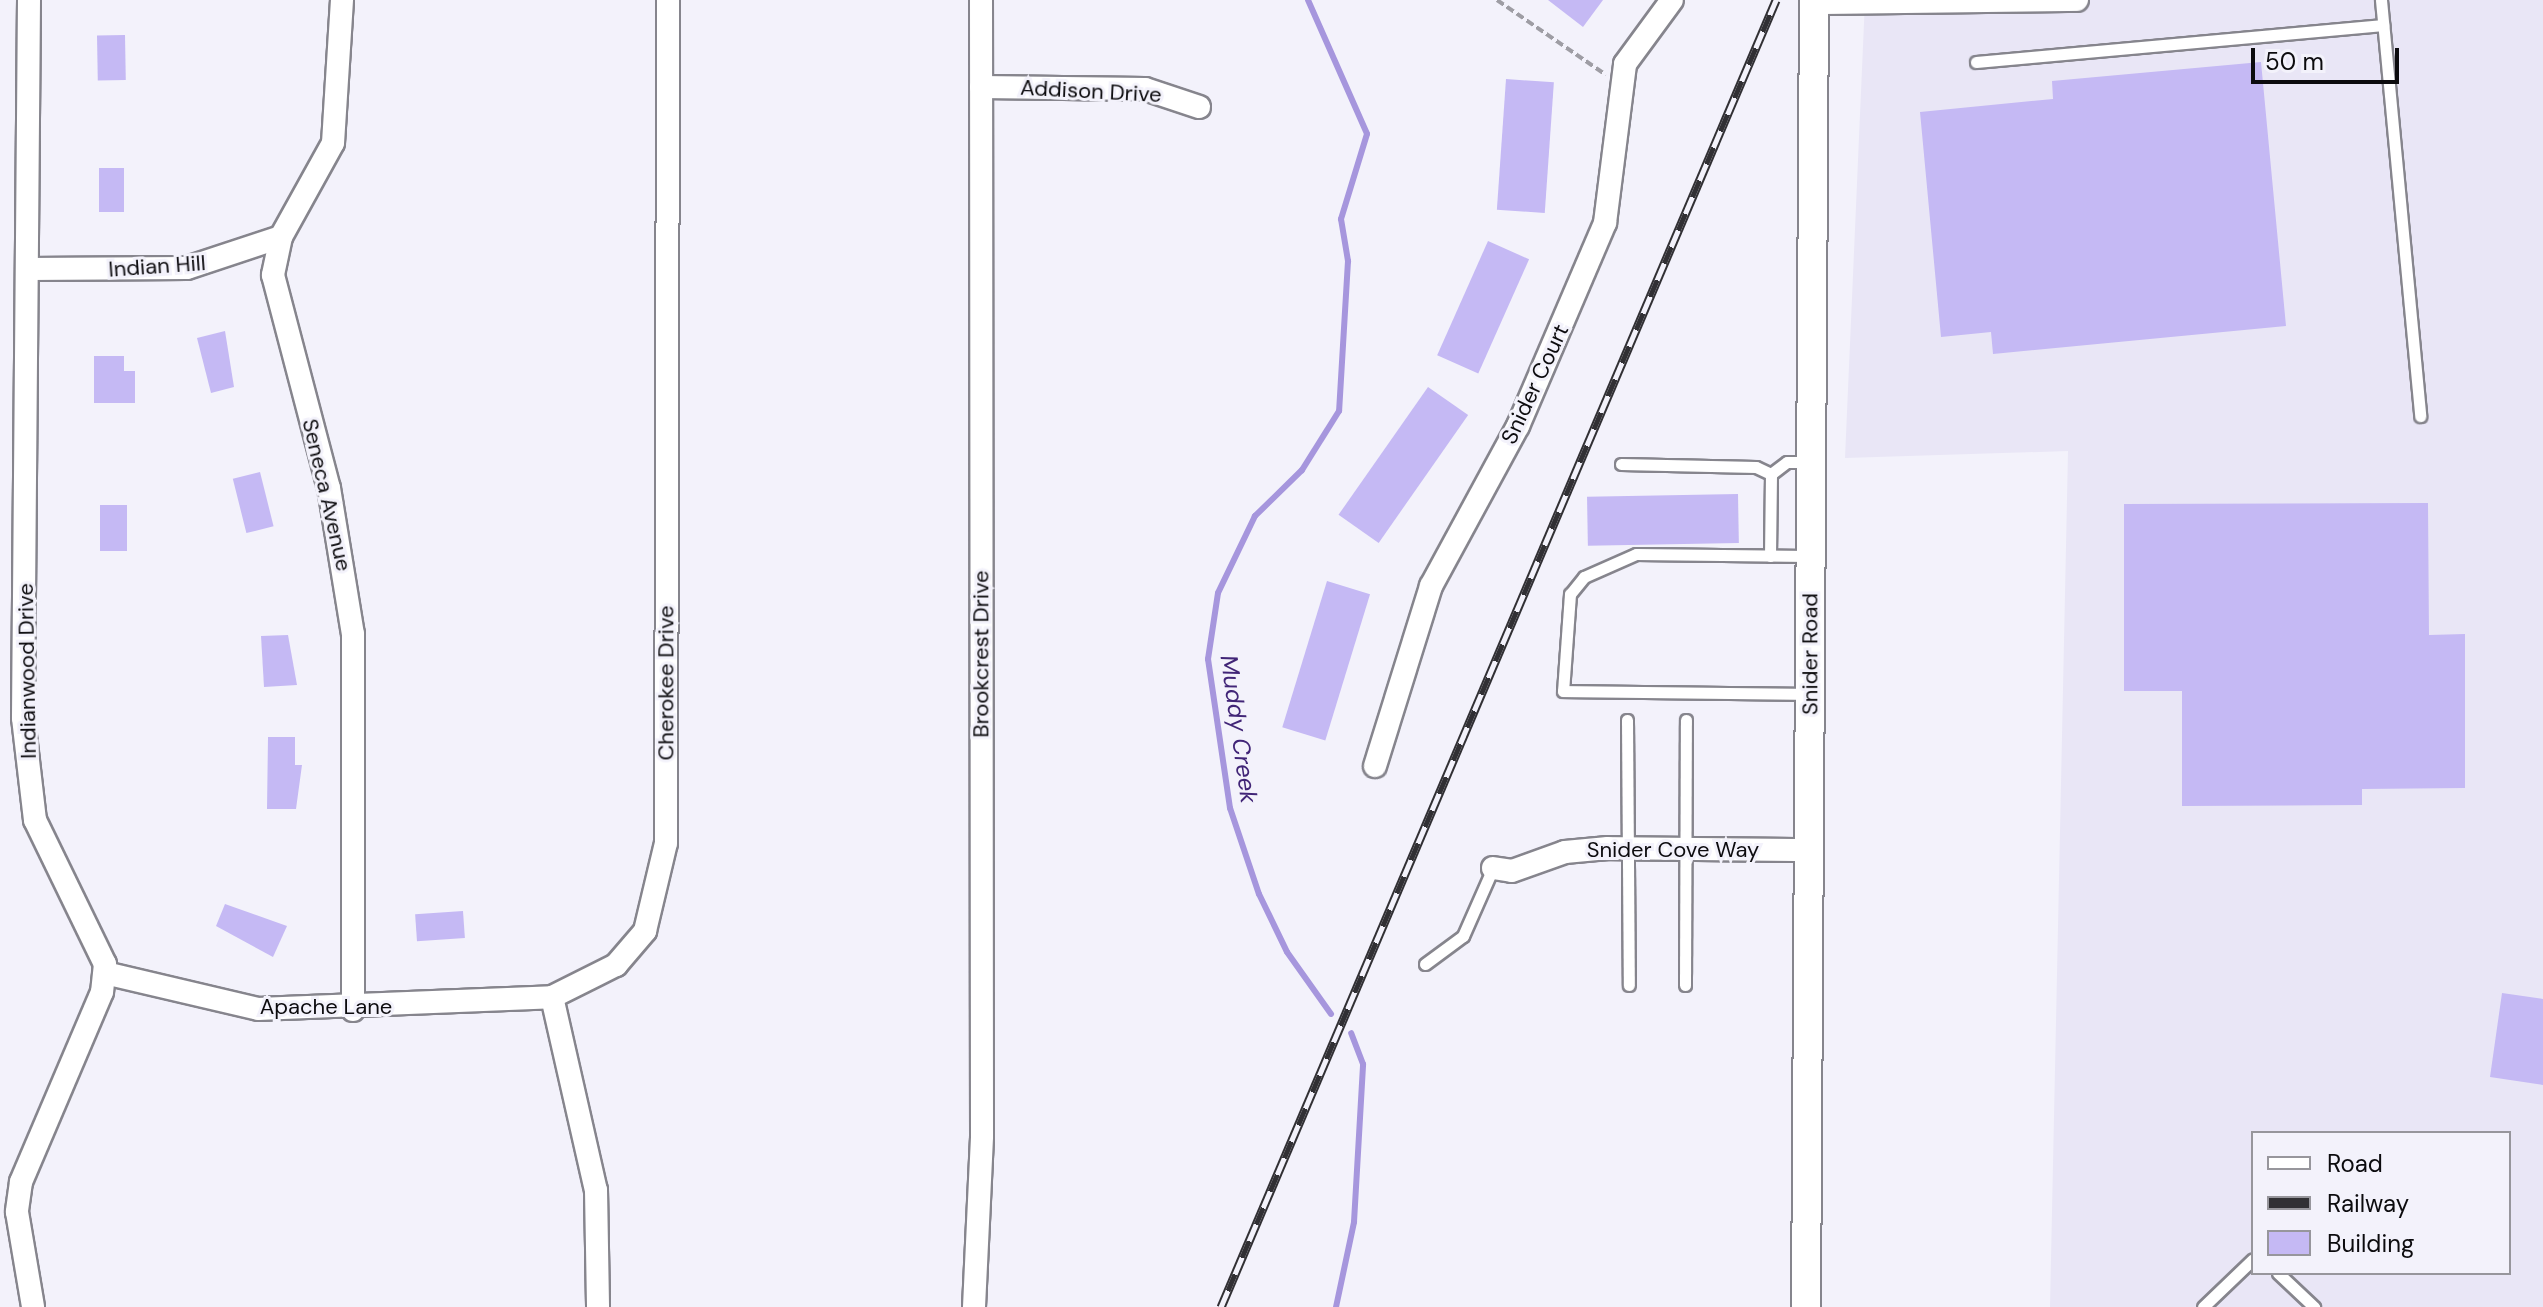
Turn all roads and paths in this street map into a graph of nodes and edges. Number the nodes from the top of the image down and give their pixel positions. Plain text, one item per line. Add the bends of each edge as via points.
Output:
1 (29, 0) edge
2 (342, 0) edge
3 (668, 0) edge
4 (981, 0) edge
5 (1497, 0) edge
6 (1672, 0) edge
7 (2077, 0) edge
8 (2381, 0) edge
9 (1814, 1) edge
10 (2040, 1) edge
11 (2383, 25) junction
12 (1976, 62) dead end
13 (1618, 81) junction
14 (981, 87) junction
15 (1199, 107) dead end
16 (281, 237) junction
17 (28, 269) junction
18 (2420, 416) dead end
19 (1811, 462) junction
20 (1621, 464) dead end
21 (1771, 474) junction
22 (1770, 556) junction
23 (1811, 556) junction
24 (1810, 694) junction
25 (1627, 720) dead end
26 (1686, 720) dead end
27 (1375, 766) dead end
28 (1627, 848) junction
29 (1685, 849) junction
30 (1809, 850) junction
31 (1493, 868) joint
32 (1425, 964) dead end
33 (105, 973) junction
34 (1629, 985) dead end
35 (1685, 985) dead end
36 (552, 997) junction
37 (353, 1010) junction
38 (2251, 1261) edge
39 (2280, 1275) edge
40 (33, 1307) edge
41 (598, 1307) edge
42 (974, 1307) edge
43 (1806, 1307) edge
44 (2203, 1307) edge
45 (2314, 1307) edge

1 - 17 street, Indianwood Drive
2 - 16 street, Seneca Avenue via 333,143
3 - 36 street, Cherokee Drive via 661,888 627,955
4 - 14 street, Brookcrest Drive
5 - 13 path
6 - 13 street, Snider Court
7 - 10 street
8 - 11 lane
9 - 10 street
9 - 19 street, Snider Road
11 - 12 lane
11 - 18 lane
13 - 27 street, Snider Court via 1596,247 1518,426 1431,586
14 - 15 street, Addison Drive via 1145,89
14 - 42 street, Brookcrest Drive via 982,1150
16 - 17 street, Indian Hill via 187,268
16 - 37 street, Seneca Avenue via 276,289 329,488 353,634
17 - 33 street, Indianwood Drive via 23,718 32,806 46,849 97,938
19 - 21 lane via 1787,462
19 - 23 street, Snider Road
20 - 21 lane via 1756,467
21 - 22 lane
22 - 23 lane
22 - 24 lane via 1636,554 1584,577 1570,594 1563,691
23 - 24 street, Snider Road
24 - 30 street, Snider Road
25 - 28 lane
26 - 29 lane
28 - 29 street, Snider Cove Way
28 - 31 street, Snider Cove Way via 1565,852 1512,871
28 - 34 lane
29 - 30 street, Snider Cove Way
29 - 35 lane
30 - 43 street, Snider Road
31 - 32 lane via 1463,936
33 - 37 street, Apache Lane via 258,1009
33 - 40 street via 21,1182 17,1212
36 - 37 street, Apache Lane
36 - 41 street via 596,1190
38 - 44 lane
39 - 45 lane

